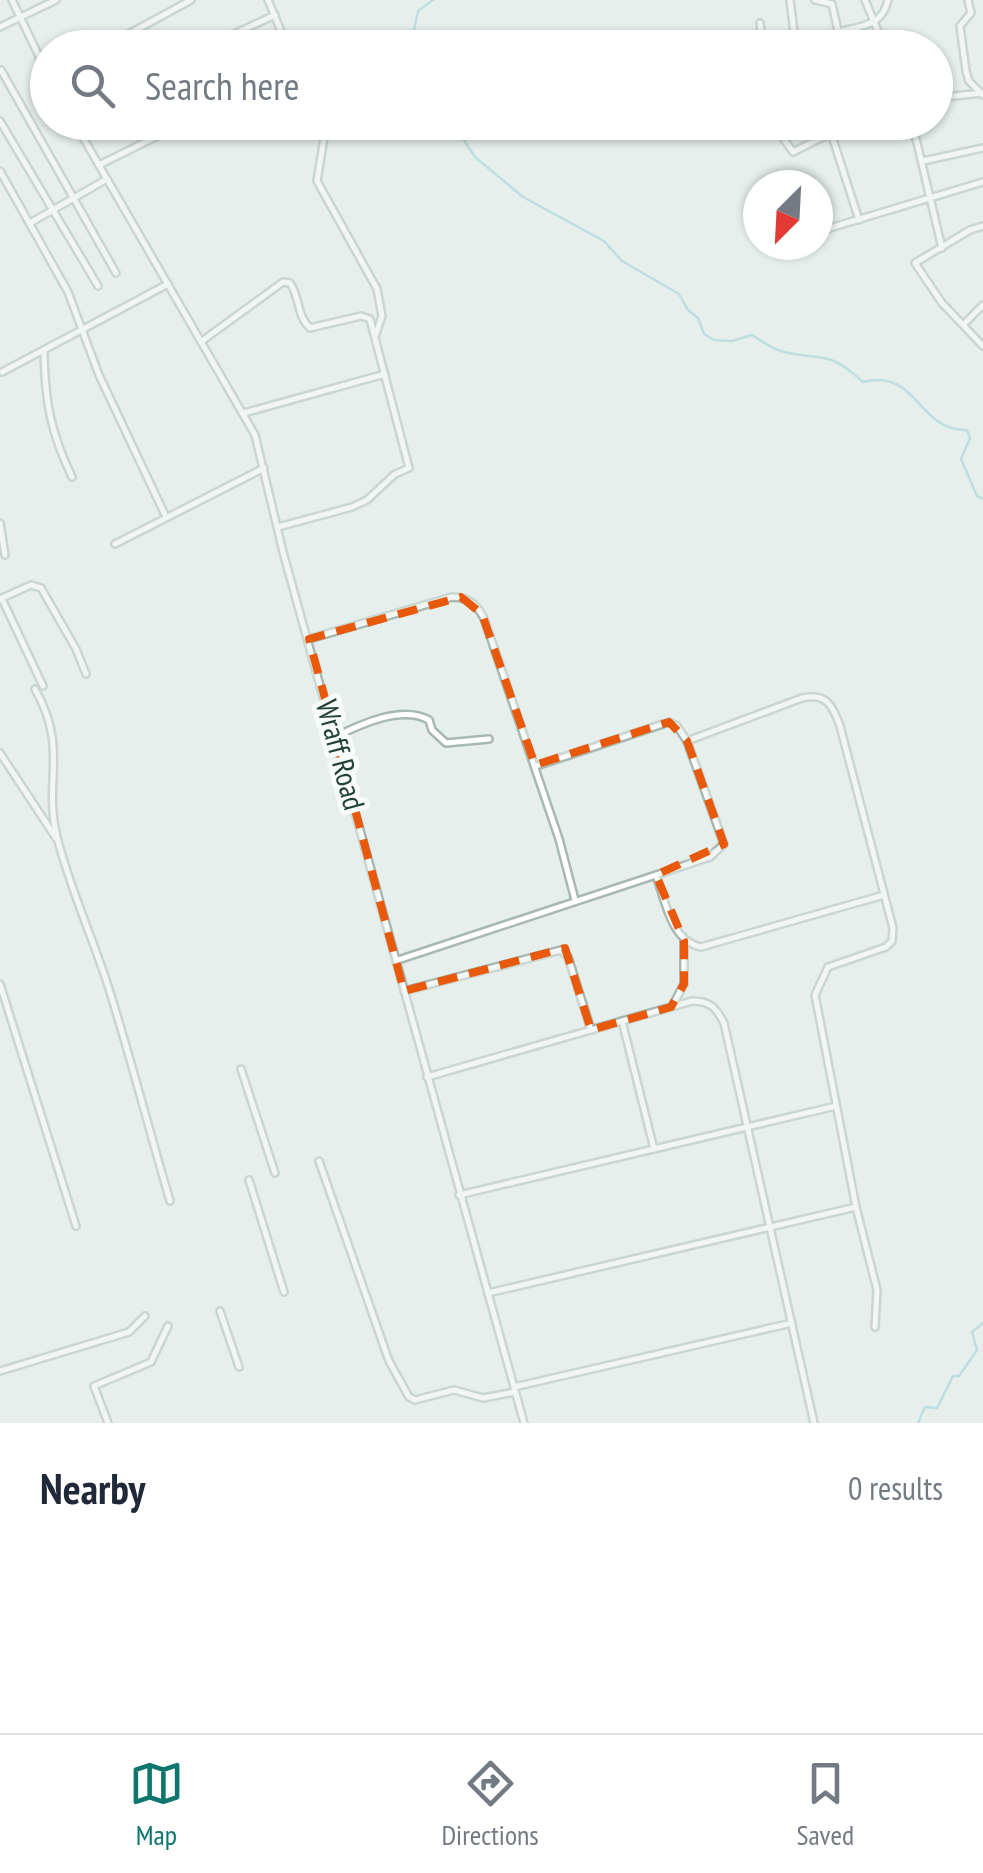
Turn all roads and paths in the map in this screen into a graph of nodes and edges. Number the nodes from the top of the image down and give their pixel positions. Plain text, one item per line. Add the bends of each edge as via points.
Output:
1 (12, 0) edge
2 (56, 0) edge
3 (191, 0) edge
4 (268, 0) edge
5 (790, 0) edge
6 (814, 0) edge
7 (865, 0) edge
8 (888, 0) edge
9 (968, 0) edge
10 (275, 15) junction
11 (19, 16) junction
12 (760, 23) dead end
13 (876, 23) junction
14 (0, 28) edge
15 (136, 30) edge
16 (243, 30) edge
17 (281, 30) edge
18 (760, 30) edge
19 (794, 30) edge
20 (838, 30) edge
21 (846, 30) edge
22 (879, 30) edge
23 (30, 38) edge
24 (1, 70) edge
25 (983, 93) edge
26 (953, 96) edge
27 (30, 119) edge
28 (0, 121) edge
29 (42, 140) edge
30 (84, 140) edge
31 (149, 140) edge
32 (324, 140) edge
33 (785, 140) edge
34 (817, 140) edge
35 (833, 140) edge
36 (916, 140) edge
37 (983, 148) edge
38 (921, 162) junction
39 (98, 165) junction
40 (0, 171) edge
41 (107, 179) junction
42 (983, 182) edge
43 (930, 197) junction
44 (76, 198) junction
45 (54, 210) junction
46 (859, 220) junction
47 (30, 223) junction
48 (983, 226) edge
49 (833, 227) edge
50 (942, 248) junction
51 (116, 273) dead end
52 (168, 284) junction
53 (98, 286) dead end
54 (983, 305) edge
55 (964, 324) junction
56 (82, 330) junction
57 (375, 336) junction
58 (202, 341) junction
59 (983, 346) edge
60 (44, 351) junction
61 (2, 372) edge
62 (386, 374) junction
63 (244, 413) junction
64 (264, 468) junction
65 (72, 477) dead end
66 (166, 517) junction
67 (0, 524) edge
68 (278, 527) junction
69 (115, 544) dead end
70 (6, 555) dead end
71 (1, 599) edge
72 (308, 639) junction
73 (86, 674) dead end
74 (43, 686) dead end
75 (35, 690) dead end
76 (335, 737) junction
77 (490, 738) dead end
78 (687, 741) junction
79 (0, 754) edge
80 (536, 766) junction
81 (58, 840) junction
82 (656, 875) junction
83 (884, 895) junction
84 (575, 900) junction
85 (684, 941) junction
86 (696, 946) junction
87 (685, 955) junction
88 (396, 960) junction
89 (0, 984) edge
90 (404, 991) junction
91 (672, 1007) junction
92 (622, 1021) junction
93 (591, 1030) junction
94 (241, 1070) dead end
95 (427, 1078) junction
96 (836, 1106) junction
97 (747, 1127) junction
98 (654, 1149) junction
99 (319, 1162) dead end
100 (274, 1173) dead end
101 (248, 1180) dead end
102 (459, 1195) junction
103 (170, 1201) dead end
104 (856, 1206) junction
105 (768, 1225) junction
106 (76, 1226) dead end
107 (284, 1292) dead end
108 (488, 1293) junction
109 (220, 1312) dead end
110 (145, 1316) dead end
111 (792, 1324) junction
112 (168, 1326) dead end
113 (875, 1326) dead end
114 (239, 1366) dead end
115 (0, 1371) edge
116 (514, 1389) junction
117 (108, 1423) edge
118 (524, 1423) edge
119 (814, 1423) edge

1 - 11 street
2 - 11 street
3 - 15 street
4 - 10 street
5 - 19 street
6 - 20 street via 832,4
7 - 13 street
8 - 13 street
9 - 25 street via 971,13 960,26 966,70
10 - 16 street
10 - 17 street
11 - 14 street
11 - 23 street
12 - 18 street
13 - 21 street
13 - 22 street
24 - 27 street
25 - 26 street
28 - 45 street
29 - 44 street
30 - 39 street, Wraff Road
31 - 39 street
32 - 57 street via 317,180 377,289 382,316
33 - 34 street via 793,152
35 - 46 street
36 - 38 street
37 - 38 street
38 - 43 street
39 - 41 street, Wraff Road
40 - 47 street
41 - 44 street
41 - 52 street, Wraff Road
42 - 43 street
43 - 46 street
43 - 50 street
44 - 45 street
44 - 51 street
45 - 47 street
45 - 53 street
46 - 49 street
47 - 56 street
48 - 50 street
50 - 55 street via 914,263
52 - 56 street
52 - 58 street, Wraff Road
54 - 55 street
55 - 59 street
56 - 60 street
56 - 66 street
57 - 58 street via 366,316 310,328 295,290 283,282
57 - 62 street
58 - 63 street, Wraff Road
60 - 61 street
60 - 65 street via 45,403
62 - 63 street
62 - 68 street via 409,468 367,500
63 - 64 street, Wraff Road
64 - 66 street
64 - 68 street, Wraff Road
66 - 69 street
67 - 70 street
68 - 72 street, Wraff Road
71 - 73 street via 31,585 42,588
71 - 74 street
72 - 76 street, Wraff Road
72 - 80 street via 452,597 470,601 486,621
75 - 81 street via 55,745
76 - 77 street via 406,713 429,720 446,742
76 - 88 street, Wraff Road
78 - 80 street via 669,722
78 - 82 street via 724,844 710,857
78 - 83 street via 802,698 825,699 840,726
79 - 81 street
80 - 84 street
81 - 103 street
82 - 84 street
82 - 85 street
83 - 86 street
83 - 96 street via 890,944 828,967 815,996
84 - 88 street
85 - 86 street
85 - 87 street
86 - 87 street
87 - 91 street via 684,984
88 - 90 street, Wraff Road
89 - 106 street
90 - 93 street via 560,950
90 - 95 street, Wraff Road
91 - 92 street
91 - 97 street via 704,1001 717,1009
92 - 93 street
92 - 98 street
93 - 95 street
94 - 100 street
95 - 102 street, Wraff Road
96 - 97 street
96 - 104 street
97 - 98 street
97 - 105 street
98 - 102 street
99 - 116 street via 389,1362 409,1398 454,1390 483,1398
101 - 107 street
102 - 108 street, Wraff Road
104 - 105 street
104 - 113 street via 878,1299
105 - 108 street
105 - 111 street
108 - 116 street, Wraff Road
109 - 114 street
110 - 115 street via 129,1332
111 - 116 street
111 - 119 street
112 - 117 street via 151,1362 94,1386
116 - 118 street, Wraff Road

